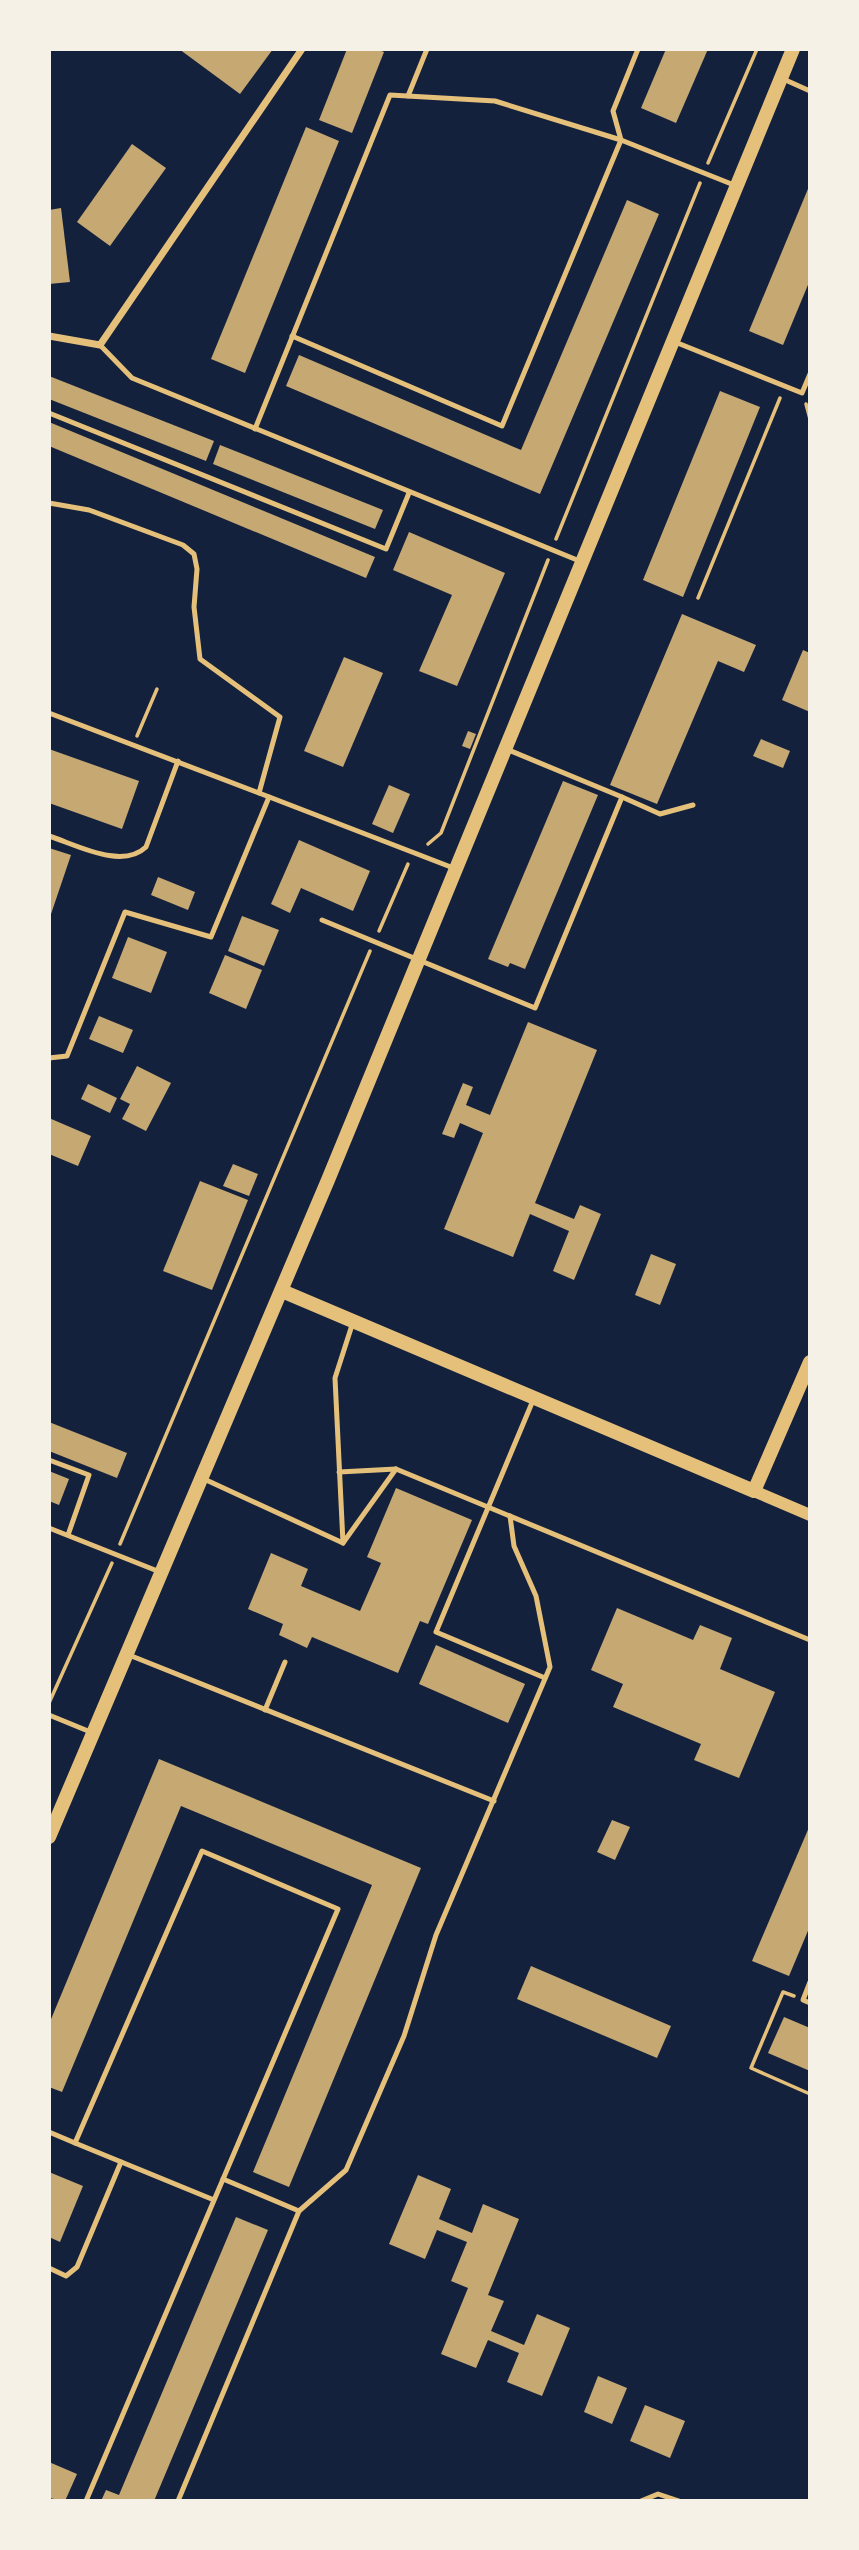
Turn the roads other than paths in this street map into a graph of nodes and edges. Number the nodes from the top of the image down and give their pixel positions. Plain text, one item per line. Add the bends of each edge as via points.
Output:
1 (302, 49) edge
2 (427, 49) edge
3 (639, 49) edge
4 (793, 49) edge
5 (781, 78) junction
6 (810, 91) edge
7 (408, 96) junction
8 (621, 140) junction
9 (737, 186) junction
10 (49, 336) edge
11 (292, 336) junction
12 (674, 341) junction
13 (100, 345) junction
14 (810, 374) edge
15 (49, 413) edge
16 (254, 429) junction
17 (409, 493) junction
18 (49, 503) edge
19 (582, 562) junction
20 (49, 713) edge
21 (506, 749) junction
22 (178, 761) junction
23 (259, 793) junction
24 (269, 797) junction
25 (622, 797) junction
26 (693, 805) dead end
27 (49, 836) edge
28 (456, 869) junction
29 (322, 920) dead end
30 (419, 960) junction
31 (49, 1058) edge
32 (282, 1291) junction
33 (353, 1322) junction
34 (810, 1362) edge
35 (534, 1398) junction
36 (49, 1460) edge
37 (396, 1469) junction
38 (339, 1472) junction
39 (201, 1478) junction
40 (754, 1491) junction
41 (488, 1507) junction
42 (810, 1515) edge
43 (510, 1516) junction
44 (49, 1528) edge
45 (68, 1535) junction
46 (344, 1543) junction
47 (160, 1572) junction
48 (810, 1640) edge
49 (126, 1654) junction
50 (285, 1662) dead end
51 (545, 1678) junction
52 (265, 1710) junction
53 (49, 1715) edge
54 (93, 1733) junction
55 (494, 1801) junction
56 (49, 1837) edge
57 (810, 1982) edge
58 (810, 2003) edge
59 (49, 2132) edge
60 (75, 2143) junction
61 (121, 2162) junction
62 (223, 2179) junction
63 (214, 2200) junction
64 (299, 2211) junction
65 (49, 2268) edge
66 (86, 2501) edge
67 (178, 2501) edge
68 (641, 2501) edge
69 (679, 2501) edge

1 - 13 street
2 - 7 lane
3 - 8 lane via 613,111
4 - 5 main road
5 - 6 lane
5 - 9 main road
7 - 8 lane via 495,101
7 - 11 lane via 390,95
8 - 9 lane
8 - 11 lane via 502,426
9 - 12 main road
10 - 13 street
11 - 16 lane
12 - 14 lane via 802,393
12 - 19 main road
13 - 16 lane via 132,379
15 - 17 lane via 386,549
16 - 17 lane
17 - 19 lane
18 - 23 lane via 89,510 183,545 194,554 200,659 280,717
19 - 21 main road
20 - 22 lane
21 - 25 lane
21 - 28 main road
22 - 23 lane
22 - 27 lane via 146,847 138,855 117,857
23 - 24 lane
24 - 28 lane
24 - 31 lane via 211,937 125,912 67,1056
25 - 26 lane via 660,814
25 - 30 lane via 535,1008
28 - 30 main road
29 - 30 lane
30 - 32 main road
32 - 33 main road
32 - 39 main road
33 - 35 main road
33 - 38 lane via 335,1378
34 - 40 main road
35 - 40 main road
35 - 41 lane
36 - 45 lane via 89,1475
37 - 38 lane
37 - 41 lane
37 - 46 lane
38 - 46 lane
39 - 46 lane
39 - 47 main road
40 - 42 street
41 - 43 lane
41 - 51 lane via 436,1632
43 - 48 lane
43 - 51 lane via 514,1546 536,1596 550,1667
44 - 45 lane
45 - 47 lane
47 - 49 main road
49 - 52 lane
49 - 54 main road
50 - 52 lane
51 - 55 lane
52 - 55 lane
53 - 54 lane
54 - 56 main road
55 - 64 lane via 436,1935 404,2036 346,2170
57 - 58 lane via 803,2000
59 - 60 lane
60 - 61 lane
60 - 62 lane via 202,1852 338,1909
61 - 63 lane
61 - 65 lane via 78,2267 66,2276
62 - 63 lane
62 - 64 lane
63 - 66 lane
64 - 67 lane
68 - 69 lane via 658,2494

